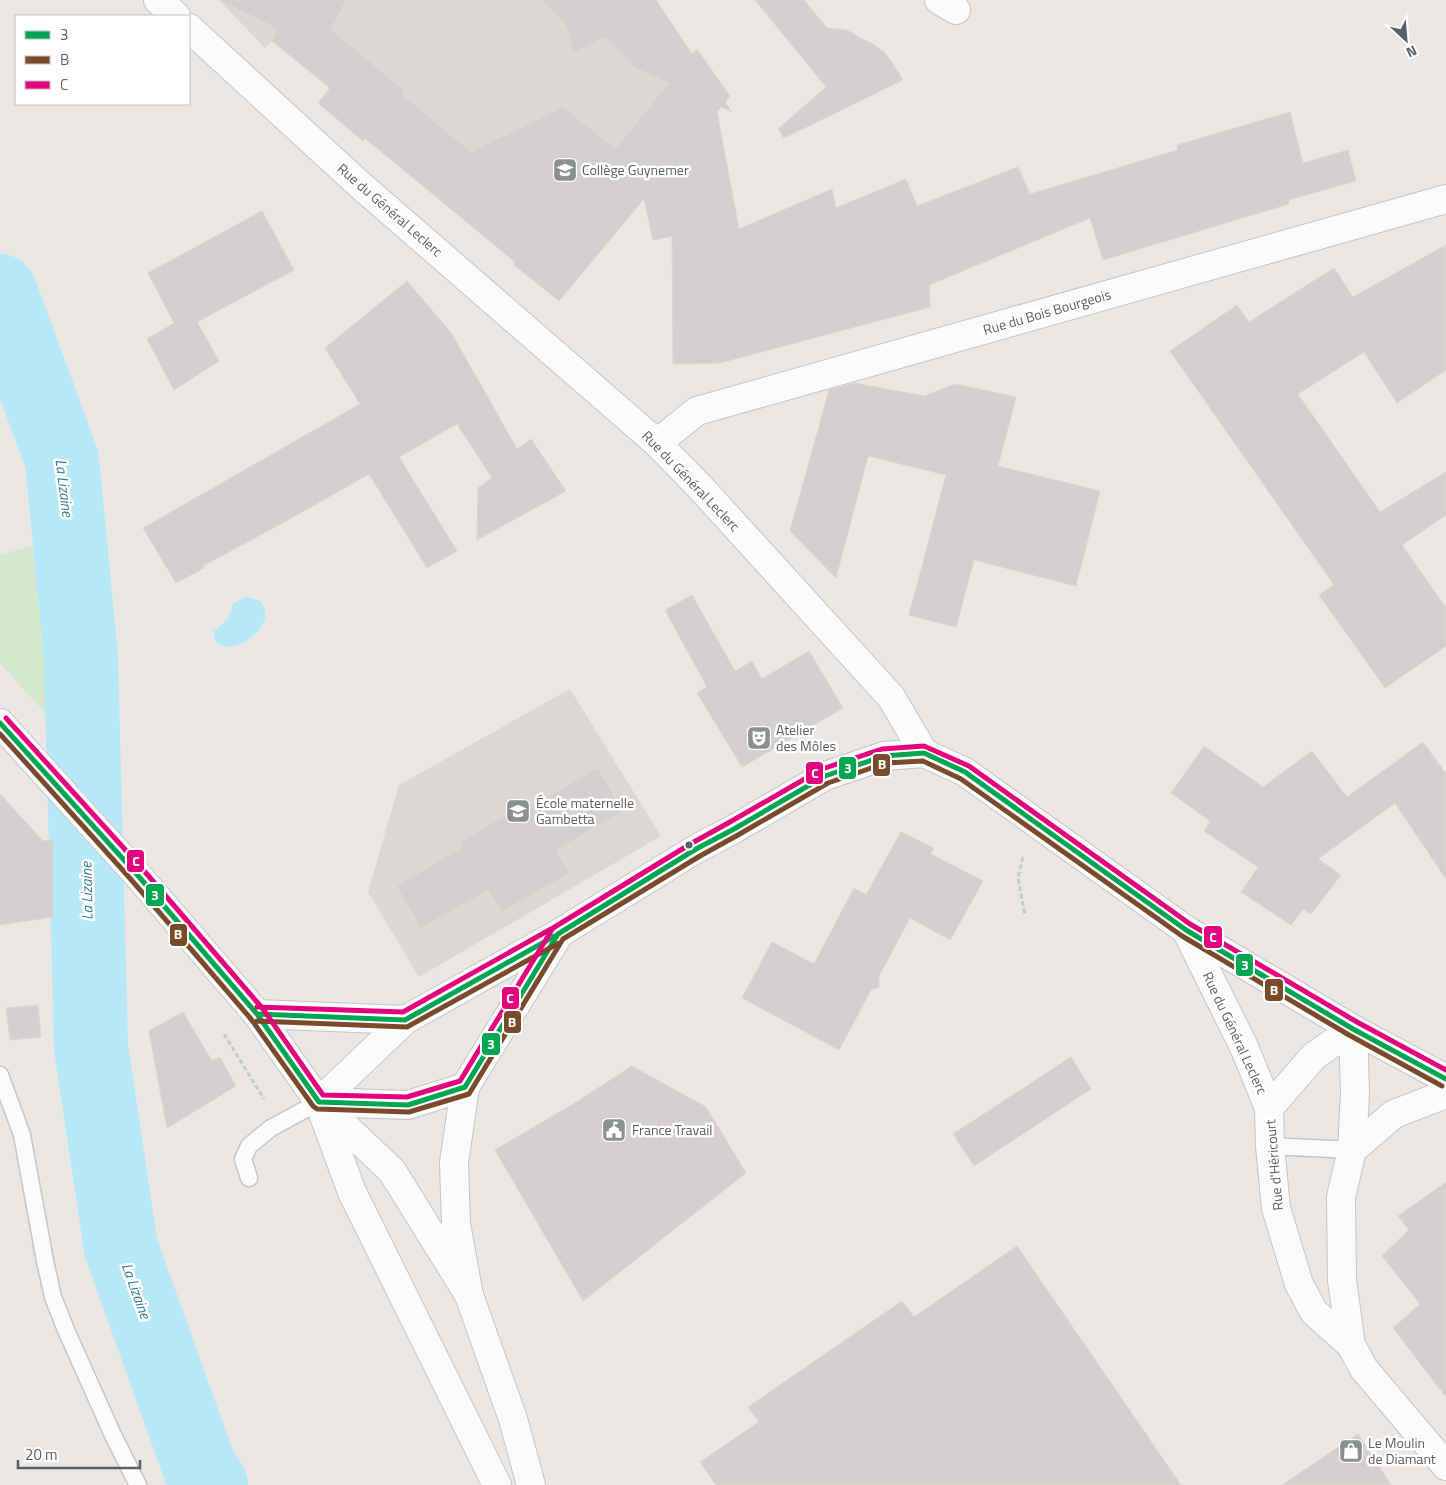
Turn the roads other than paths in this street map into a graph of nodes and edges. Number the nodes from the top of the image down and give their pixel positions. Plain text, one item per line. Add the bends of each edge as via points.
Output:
1 (158, 0) edge
2 (175, 15) edge
3 (190, 29) edge
4 (1446, 199) edge
5 (657, 443) junction
6 (0, 723) edge
7 (924, 753) junction
8 (1186, 930) junction
9 (558, 934) junction
10 (257, 1014) junction
11 (405, 1020) junction
12 (1353, 1029) junction
13 (0, 1075) edge
14 (1446, 1078) edge
15 (465, 1088) junction
16 (1446, 1094) edge
17 (319, 1102) junction
18 (1269, 1108) junction
19 (1270, 1146) junction
20 (1352, 1150) junction
21 (249, 1178) dead end
22 (469, 1295) junction
23 (1352, 1345) junction
24 (1446, 1466) edge
25 (138, 1485) edge
26 (497, 1485) edge
27 (531, 1485) edge

1 - 2 street
3 - 5 street, Rue du Général Leclerc via 359,184
4 - 5 street, Rue du Bois Bourgeois via 697,411
5 - 7 street, Rue du Général Leclerc via 891,697
6 - 10 street
7 - 8 street, Rue du Général Leclerc via 965,772
7 - 9 street via 884,756 825,776
8 - 12 street, Rue du Général Leclerc
8 - 18 street, Rue du Général Leclerc via 1244,1046
9 - 11 street
9 - 15 street
10 - 11 street
10 - 17 street
11 - 17 street
12 - 14 street, Rue du Général Leclerc
12 - 18 street, Rue d'Héricourt via 1314,1056
12 - 20 street, Rue d'Héricourt via 1355,1093
13 - 25 lane via 22,1135 53,1297
15 - 17 street via 408,1105
15 - 22 street via 454,1163 456,1224
16 - 20 street via 1394,1114
17 - 21 lane via 271,1128 249,1146 243,1159
17 - 22 street via 392,1171
17 - 26 street via 352,1192
18 - 19 street, Rue d'Héricourt
19 - 20 lane
19 - 23 street, Rue d'Héricourt via 1276,1208 1300,1284 1314,1312
20 - 23 street, Rue d'Héricourt via 1341,1197 1342,1280
22 - 27 street via 513,1419
23 - 24 street, Rue d'Héricourt via 1364,1368

